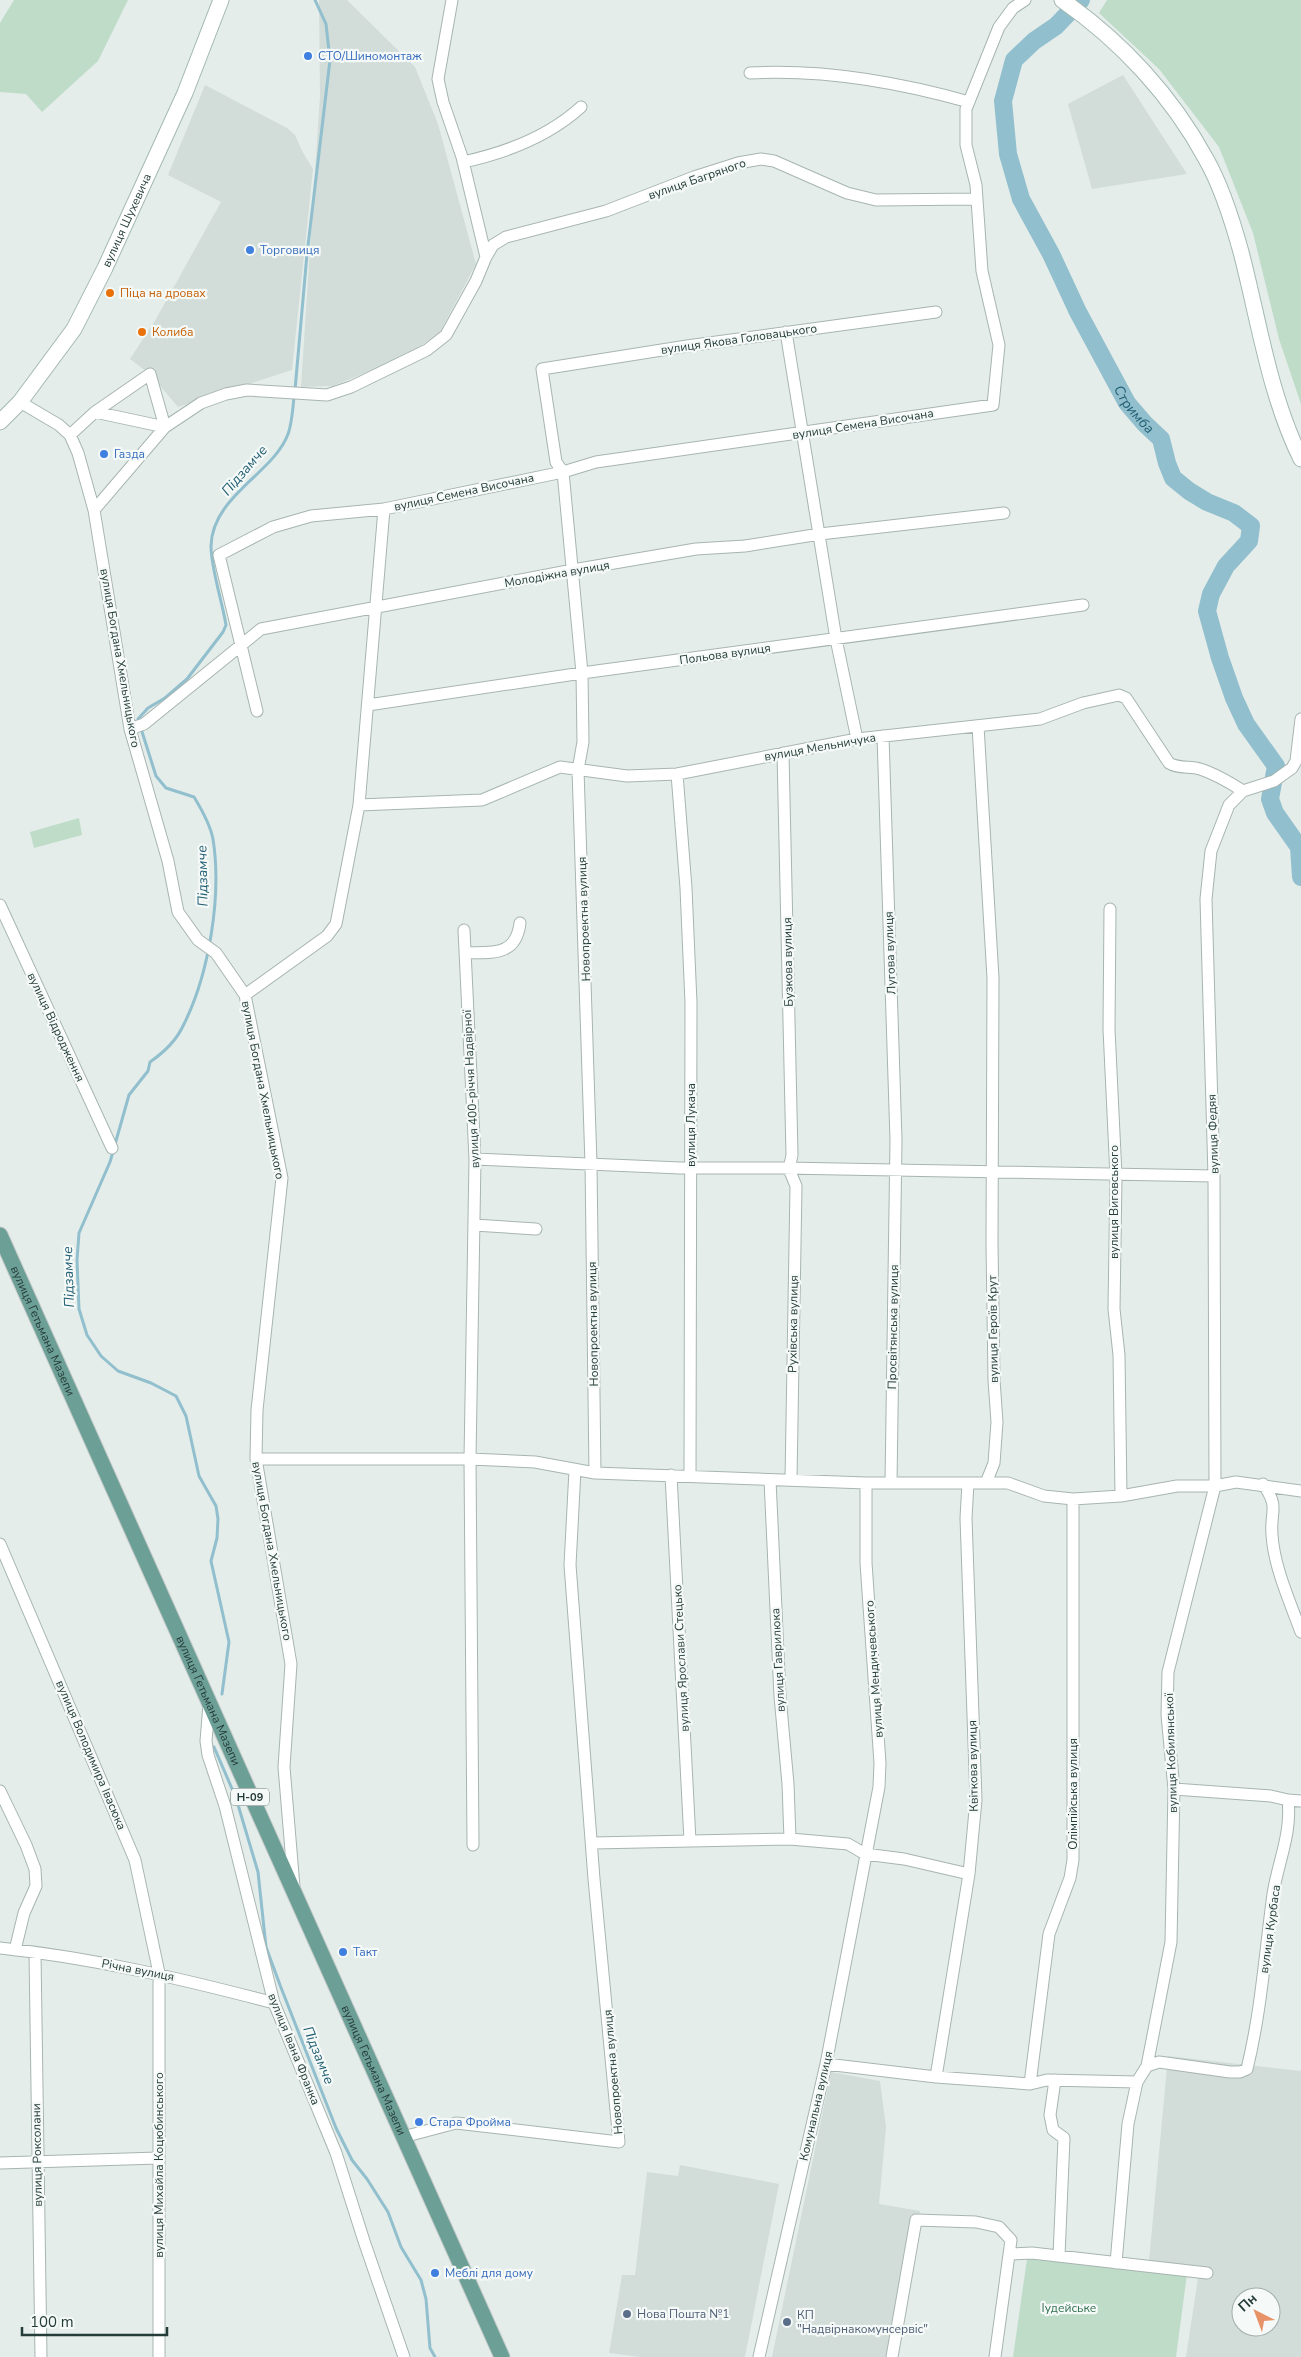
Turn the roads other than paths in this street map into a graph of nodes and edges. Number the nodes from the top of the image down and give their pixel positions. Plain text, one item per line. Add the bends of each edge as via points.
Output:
1 (221, 0) edge
2 (452, 0) edge
3 (1025, 0) edge
4 (1062, 0) edge
5 (750, 73) dead end
6 (969, 102) junction
7 (581, 107) dead end
8 (463, 162) junction
9 (976, 199) junction
10 (486, 257) junction
11 (936, 312) dead end
12 (786, 332) junction
13 (542, 369) joint
14 (20, 402) junction
15 (95, 412) junction
16 (0, 422) edge
17 (165, 427) junction
18 (804, 434) junction
19 (70, 435) junction
20 (1301, 459) edge
21 (563, 472) junction
22 (384, 509) junction
23 (94, 510) junction
24 (1004, 513) dead end
25 (820, 534) junction
26 (573, 570) junction
27 (1083, 605) dead end
28 (376, 608) junction
29 (836, 639) junction
30 (241, 644) junction
31 (582, 673) junction
32 (368, 705) junction
33 (257, 711) dead end
34 (1301, 719) edge
35 (978, 726) junction
36 (136, 727) junction
37 (883, 736) junction
38 (857, 739) junction
39 (783, 753) junction
40 (578, 770) junction
41 (677, 774) junction
42 (1243, 791) junction
43 (359, 805) junction
44 (0, 905) edge
45 (1110, 908) dead end
46 (520, 923) dead end
47 (464, 930) dead end
48 (465, 953) junction
49 (245, 995) junction
50 (112, 1148) dead end
51 (475, 1159) junction
52 (591, 1164) junction
53 (691, 1167) junction
54 (789, 1169) junction
55 (895, 1170) junction
56 (991, 1172) junction
57 (1116, 1176) junction
58 (1214, 1176) junction
59 (474, 1224) junction
60 (536, 1229) dead end
61 (0, 1235) edge
62 (256, 1459) junction
63 (470, 1459) junction
64 (575, 1470) junction
65 (595, 1473) junction
66 (671, 1475) junction
67 (690, 1476) junction
68 (770, 1480) junction
69 (791, 1480) junction
70 (866, 1483) junction
71 (891, 1483) junction
72 (968, 1483) junction
73 (986, 1483) junction
74 (1263, 1484) junction
75 (1215, 1486) junction
76 (1301, 1492) edge
77 (1121, 1496) junction
78 (1072, 1499) junction
79 (0, 1544) edge
80 (1301, 1632) edge
81 (209, 1705) junction
82 (1174, 1789) junction
83 (0, 1791) edge
84 (1288, 1800) junction
85 (1301, 1801) edge
86 (790, 1839) junction
87 (690, 1840) junction
88 (593, 1843) junction
89 (473, 1846) dead end
90 (865, 1854) junction
91 (969, 1874) junction
92 (295, 1899) junction
93 (0, 1948) edge
94 (14, 1950) junction
95 (35, 1953) junction
96 (158, 1973) junction
97 (274, 2003) junction
98 (826, 2064) junction
99 (1147, 2066) junction
100 (936, 2077) junction
101 (1055, 2080) junction
102 (1137, 2082) junction
103 (1030, 2084) junction
104 (403, 2137) junction
105 (158, 2158) junction
106 (37, 2160) junction
107 (0, 2163) edge
108 (1010, 2254) junction
109 (1059, 2256) junction
110 (1116, 2263) junction
111 (1207, 2273) dead end
112 (41, 2357) edge
113 (159, 2357) edge
114 (404, 2357) edge
115 (502, 2357) edge
116 (758, 2357) edge
117 (892, 2357) edge
118 (995, 2357) edge

1 - 14 main road, вулиця Шухевича via 185,93 105,268 74,329
2 - 8 street via 438,79
3 - 6 street via 1013,8 999,27
4 - 20 main road via 1126,52 1161,93 1207,160 1240,250 1288,434
5 - 6 street via 828,74 886,82
6 - 9 street via 966,109 966,145
7 - 8 street via 544,134 487,157
8 - 10 street
9 - 10 street, вулиця Багряного via 876,200 847,193 774,161 761,159 694,177 606,211 506,237 493,245
9 - 18 street, вулиця Семена Височана via 982,272 999,345 993,405
10 - 17 street via 455,321 446,335 427,350 351,387 327,395 246,390 201,403
11 - 12 street, вулиця Якова Головацького
12 - 13 street, вулиця Якова Головацького
12 - 18 street
13 - 21 street, Новопроектна вулиця via 556,462
14 - 16 main road, вулиця Шухевича
14 - 19 street
15 - 17 street
15 - 17 street via 150,374
15 - 19 street
17 - 23 street
18 - 21 street, вулиця Семена Височана via 596,462
18 - 25 street
19 - 23 street, вулиця Богдана Хмельницького
21 - 22 street, вулиця Семена Височана
21 - 26 street, Новопроектна вулиця
22 - 28 street, вулиця Семена Височана
22 - 30 street via 311,516 273,527 220,556
23 - 36 street, вулиця Богдана Хмельницького
24 - 25 street, Молодіжна вулиця
25 - 26 street, Молодіжна вулиця
25 - 29 street
26 - 28 street, Молодіжна вулиця
26 - 31 street, Новопроектна вулиця
27 - 29 street, Польова вулиця
28 - 30 street, Молодіжна вулиця via 261,630
28 - 32 street, вулиця Семена Височана
29 - 31 street, Польова вулиця
29 - 38 street
30 - 33 street
30 - 36 street, Молодіжна вулиця via 219,665
31 - 32 street, Польова вулиця
31 - 40 street, Новопроектна вулиця via 583,742
32 - 43 street, вулиця Семена Височана
34 - 42 street via 1296,761 1292,768 1274,781
35 - 37 street, вулиця Мельничука
35 - 42 street, вулиця Мельничука via 1040,719 1083,703 1120,695 1126,698 1169,763 1220,776
35 - 56 street, вулиця Героїв Крут via 992,937
36 - 49 street, вулиця Богдана Хмельницького via 178,912 198,940 216,953
37 - 38 street, вулиця Мельничука
37 - 55 street, Лугова вулиця
38 - 39 street, вулиця Мельничука
39 - 41 street, вулиця Мельничука
39 - 54 street, Бузкова вулиця via 792,1145
40 - 41 street, вулиця Мельничука via 627,776
40 - 43 street, вулиця Мельничука via 560,767 482,800
40 - 52 street, Новопроектна вулиця
41 - 53 street, вулиця Лукача via 691,1003
42 - 58 street, вулиця Федяя via 1229,805 1211,851 1206,899
43 - 49 street, вулиця Семена Височана via 336,924 327,936
44 - 50 street, вулиця Відродження
45 - 57 street, вулиця Виговського via 1109,1029
46 - 48 street via 515,939 506,948 490,953
47 - 48 street, вулиця 400-річчя Надвірної
48 - 51 street, вулиця 400-річчя Надвірної
49 - 62 street, вулиця Богдана Хмельницького via 282,1178 257,1410
51 - 52 street
51 - 59 street, вулиця 400-річчя Надвірної
52 - 53 street
52 - 65 street, Новопроектна вулиця
53 - 54 street
53 - 67 street, вулиця Лукача
54 - 55 street
54 - 69 street, Рухівська вулиця via 796,1186
55 - 56 street
55 - 71 street, Просвітянська вулиця
56 - 57 street
56 - 73 street, вулиця Героїв Крут via 997,1422 994,1463
57 - 58 street
57 - 77 street, вулиця Виговського via 1114,1309 1120,1355
58 - 75 street, вулиця Федяя
59 - 60 street
59 - 63 street, вулиця 400-річчя Надвірної
61 - 81 main road, вулиця Гетьмана Мазепи / Н-09
62 - 63 street
62 - 92 street, вулиця Богдана Хмельницького via 291,1664 284,1767
63 - 64 street via 535,1462
63 - 89 street
64 - 65 street
64 - 88 street, Новопроектна вулиця via 570,1565
65 - 66 street
66 - 67 street
66 - 87 street, вулиця Ярослави Стецько
67 - 68 street
68 - 69 street
68 - 86 street, вулиця Гаврилюка
69 - 70 street
70 - 71 street
70 - 90 street, вулиця Мендичевського via 866,1564 880,1763 879,1787
71 - 72 street
72 - 73 street
72 - 91 street, Квіткова вулиця via 967,1547 976,1800
73 - 78 street via 1008,1483 1044,1496
74 - 75 street via 1236,1482
74 - 76 street
74 - 80 street via 1273,1499 1272,1535 1283,1583
75 - 77 street via 1177,1486
75 - 82 street, вулиця Кобилянської via 1168,1672 1167,1715
77 - 78 street
78 - 103 street, Олімпійська вулиця via 1073,1860 1070,1878 1049,1934
79 - 96 street, вулиця Володимира Івасюка via 136,1860
81 - 92 main road, вулиця Гетьмана Мазепи / Н-09
81 - 97 street, вулиця Івана Франка via 208,1755 225,1806
82 - 84 street
82 - 99 street, вулиця Кобилянської via 1171,1942
83 - 94 street via 35,1869 36,1886 24,1913
84 - 85 street
84 - 99 street, вулиця Курбаса via 1288,1831 1273,1893 1265,1968 1247,2070 1230,2072 1159,2062
86 - 87 street
86 - 90 street via 848,1844
87 - 88 street
88 - 104 street, Новопроектна вулиця via 619,2142 456,2123
90 - 91 street
90 - 98 street, Комунальна вулиця
91 - 100 street, Квіткова вулиця
92 - 104 main road, вулиця Гетьмана Мазепи / Н-09
93 - 94 street, Річна вулиця
94 - 95 street, Річна вулиця
95 - 96 street, Річна вулиця
95 - 106 street, вулиця Роксолани
96 - 97 street, Річна вулиця
96 - 105 street, вулиця Михайла Коцюбинського
97 - 114 street, вулиця Івана Франка via 336,2153
98 - 100 street
98 - 116 street, Комунальна вулиця
99 - 102 street, вулиця Кобилянської
100 - 103 street
101 - 102 street
101 - 103 street
101 - 109 street via 1050,2115 1053,2130 1064,2138
102 - 110 street, вулиця Кобилянської via 1128,2124
104 - 115 main road, вулиця Гетьмана Мазепи / Н-09
105 - 106 street
105 - 113 street, вулиця Михайла Коцюбинського
106 - 107 street
106 - 112 street, вулиця Роксолани
108 - 109 street
108 - 117 street via 1011,2240 999,2227 976,2222 916,2220
108 - 118 street
109 - 110 street
110 - 111 street

